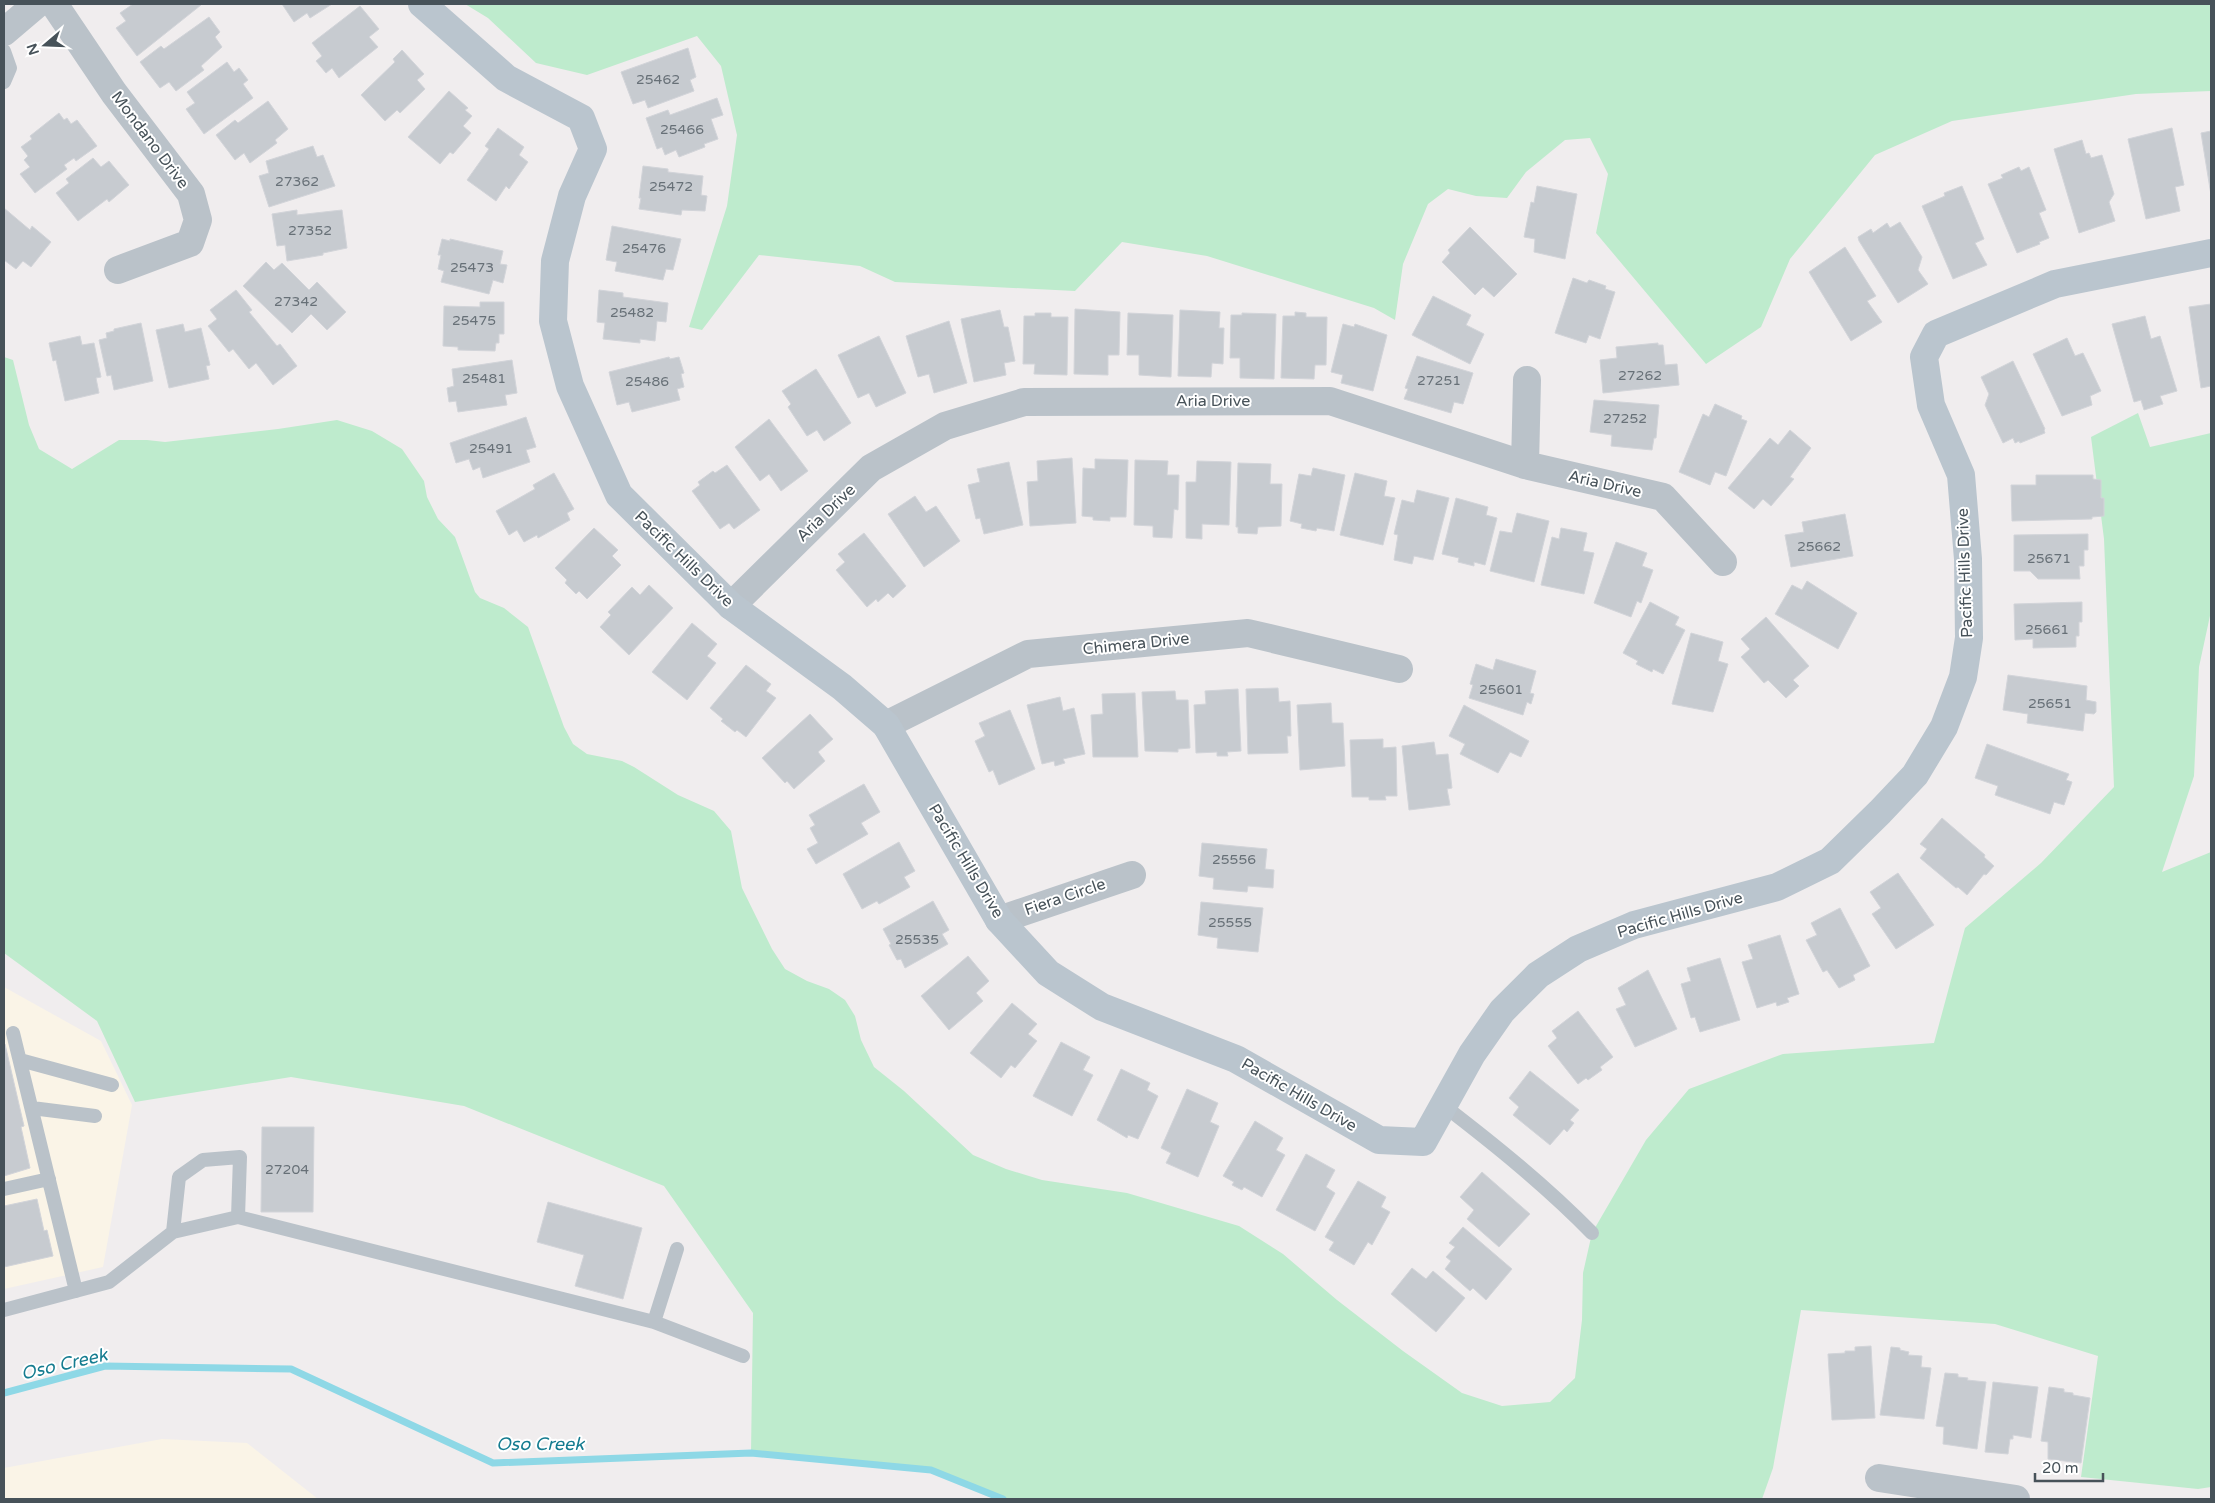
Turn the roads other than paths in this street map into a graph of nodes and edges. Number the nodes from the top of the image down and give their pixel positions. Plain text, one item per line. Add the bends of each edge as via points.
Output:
1 (37, 4) edge
2 (54, 4) edge
3 (422, 4) edge
4 (4, 32) edge
5 (4, 50) edge
6 (4, 82) edge
7 (2211, 253) edge
8 (118, 270) dead end
9 (1527, 380) dead end
10 (1525, 465) junction
11 (1723, 562) dead end
12 (731, 606) junction
13 (1399, 669) dead end
14 (886, 726) junction
15 (1132, 875) dead end
16 (999, 920) junction
17 (13, 1033) dead end
18 (20, 1060) junction
19 (112, 1085) dead end
20 (1443, 1105) junction
21 (32, 1108) junction
22 (95, 1116) dead end
23 (49, 1179) junction
24 (4, 1189) edge
25 (238, 1217) junction
26 (173, 1232) junction
27 (1592, 1233) dead end
28 (677, 1249) dead end
29 (76, 1291) junction
30 (4, 1310) edge
31 (654, 1322) junction
32 (743, 1356) dead end
33 (1879, 1478) dead end
34 (2016, 1499) edge

1 - 4 street
2 - 8 street, Mondano Drive via 114,93 191,194 198,220 190,243
3 - 12 street, Pacific Hills Drive via 506,78 581,118 593,149 572,196 555,261 553,321 570,386 619,495
5 - 6 lane via 10,68
7 - 20 street, Pacific Hills Drive via 2055,284 1936,334 1924,357 1930,405 1961,475 1968,559 1969,638 1963,677 1944,728 1915,775 1830,861 1777,887 1634,925 1578,949 1538,975 1502,1011 1472,1054
9 - 10 street
10 - 11 street, Aria Drive via 1664,497
10 - 12 street, Aria Drive via 1330,401 1024,402 945,426 871,468
12 - 14 street, Pacific Hills Drive via 842,687
13 - 14 street, Chimera Drive via 1248,633 1028,654
14 - 16 street, Pacific Hills Drive
15 - 16 street, Fiera Circle
16 - 20 street, Pacific Hills Drive via 1048,973 1102,1007 1236,1059 1379,1140 1423,1142
17 - 18 lane
18 - 19 lane
18 - 21 lane
20 - 27 lane via 1505,1153
21 - 22 lane
21 - 23 lane
23 - 24 lane
23 - 29 lane
25 - 26 lane
25 - 26 lane via 240,1157 203,1160 178,1177
25 - 31 lane
26 - 29 lane via 109,1282
28 - 31 lane
29 - 30 lane
31 - 32 lane
33 - 34 street

